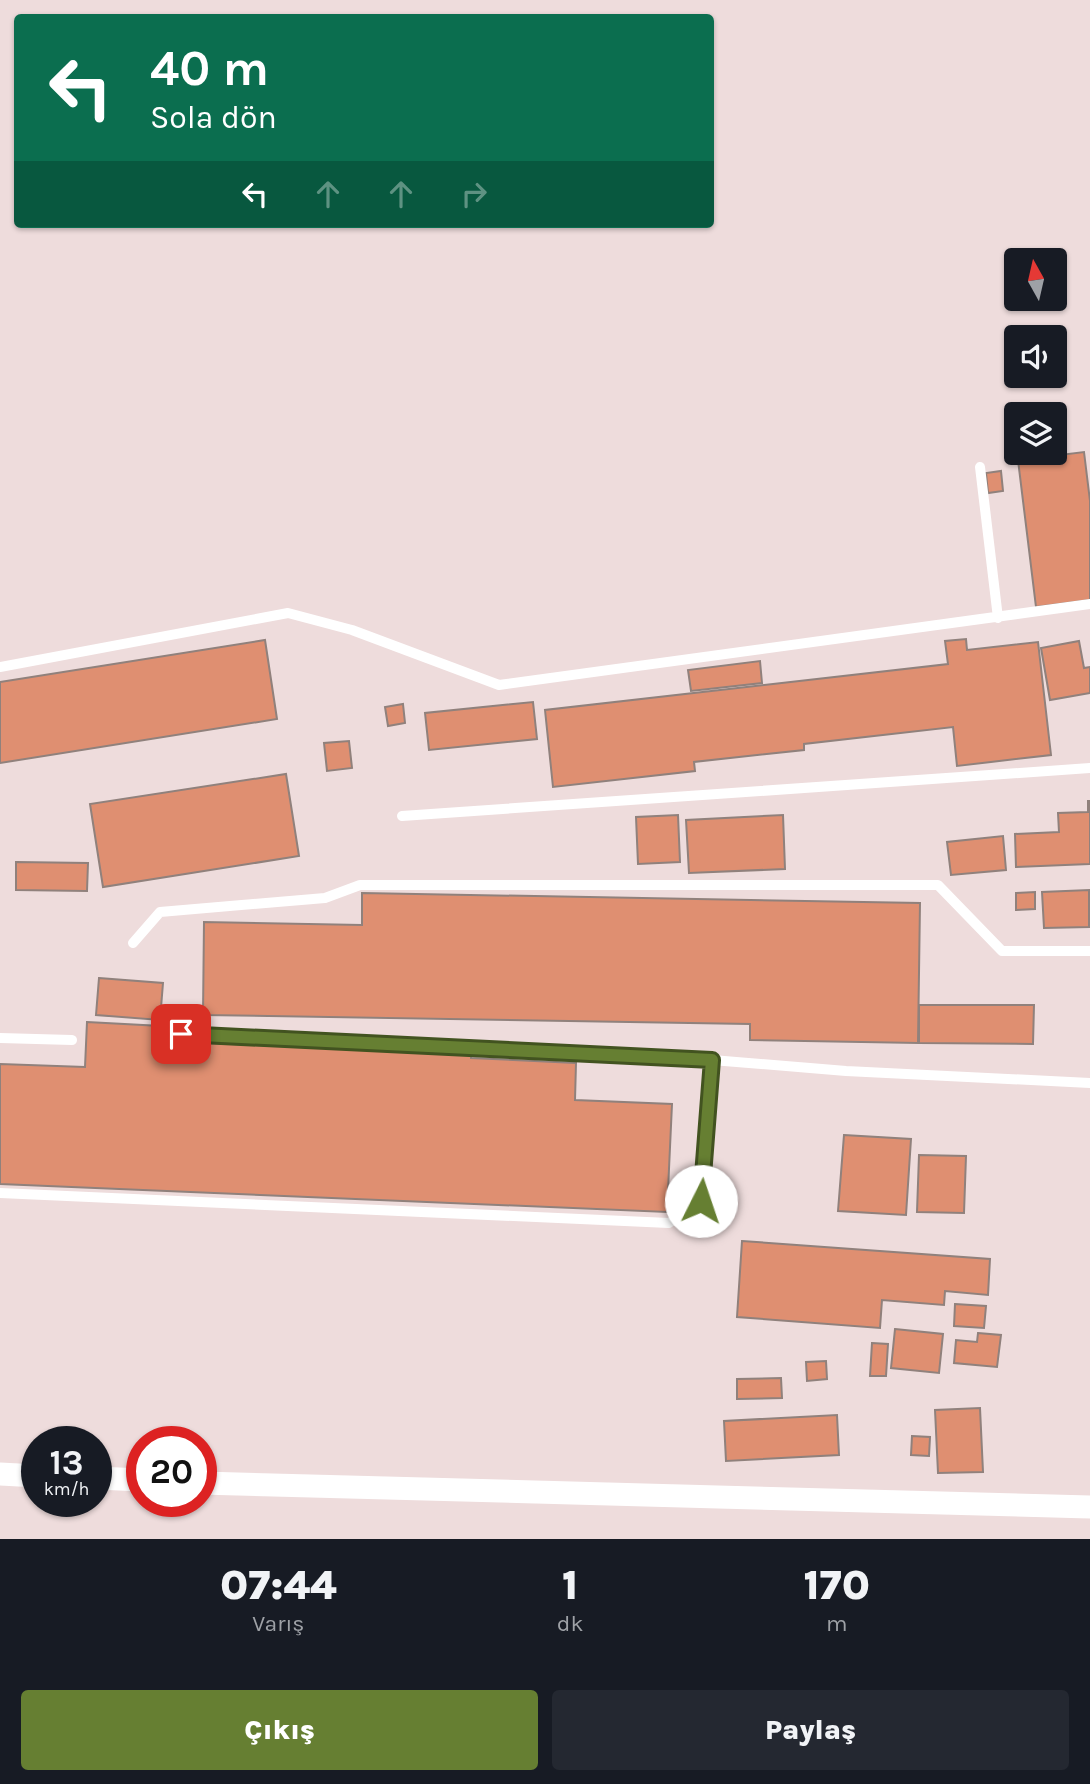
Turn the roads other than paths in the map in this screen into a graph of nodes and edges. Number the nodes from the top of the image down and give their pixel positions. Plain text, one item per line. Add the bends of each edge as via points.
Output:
1 (980, 467) dead end
2 (1090, 604) edge
3 (998, 618) junction
4 (0, 667) edge
5 (1090, 768) edge
6 (402, 816) dead end
7 (133, 943) dead end
8 (1090, 951) edge
9 (181, 1034) dead end
10 (0, 1038) edge
11 (72, 1040) dead end
12 (712, 1060) junction
13 (1090, 1083) edge
14 (0, 1193) edge
15 (0, 1474) edge
16 (21, 1475) edge
17 (217, 1483) edge
18 (1090, 1507) edge

1 - 3 lane
2 - 3 lane
3 - 4 lane via 499,685 352,631 288,613
5 - 6 lane
7 - 8 lane via 160,912 325,898 360,885 938,885 1002,951
9 - 12 lane
10 - 11 lane
12 - 13 lane
12 - 14 lane via 701,1201 668,1223
15 - 16 street
17 - 18 street

